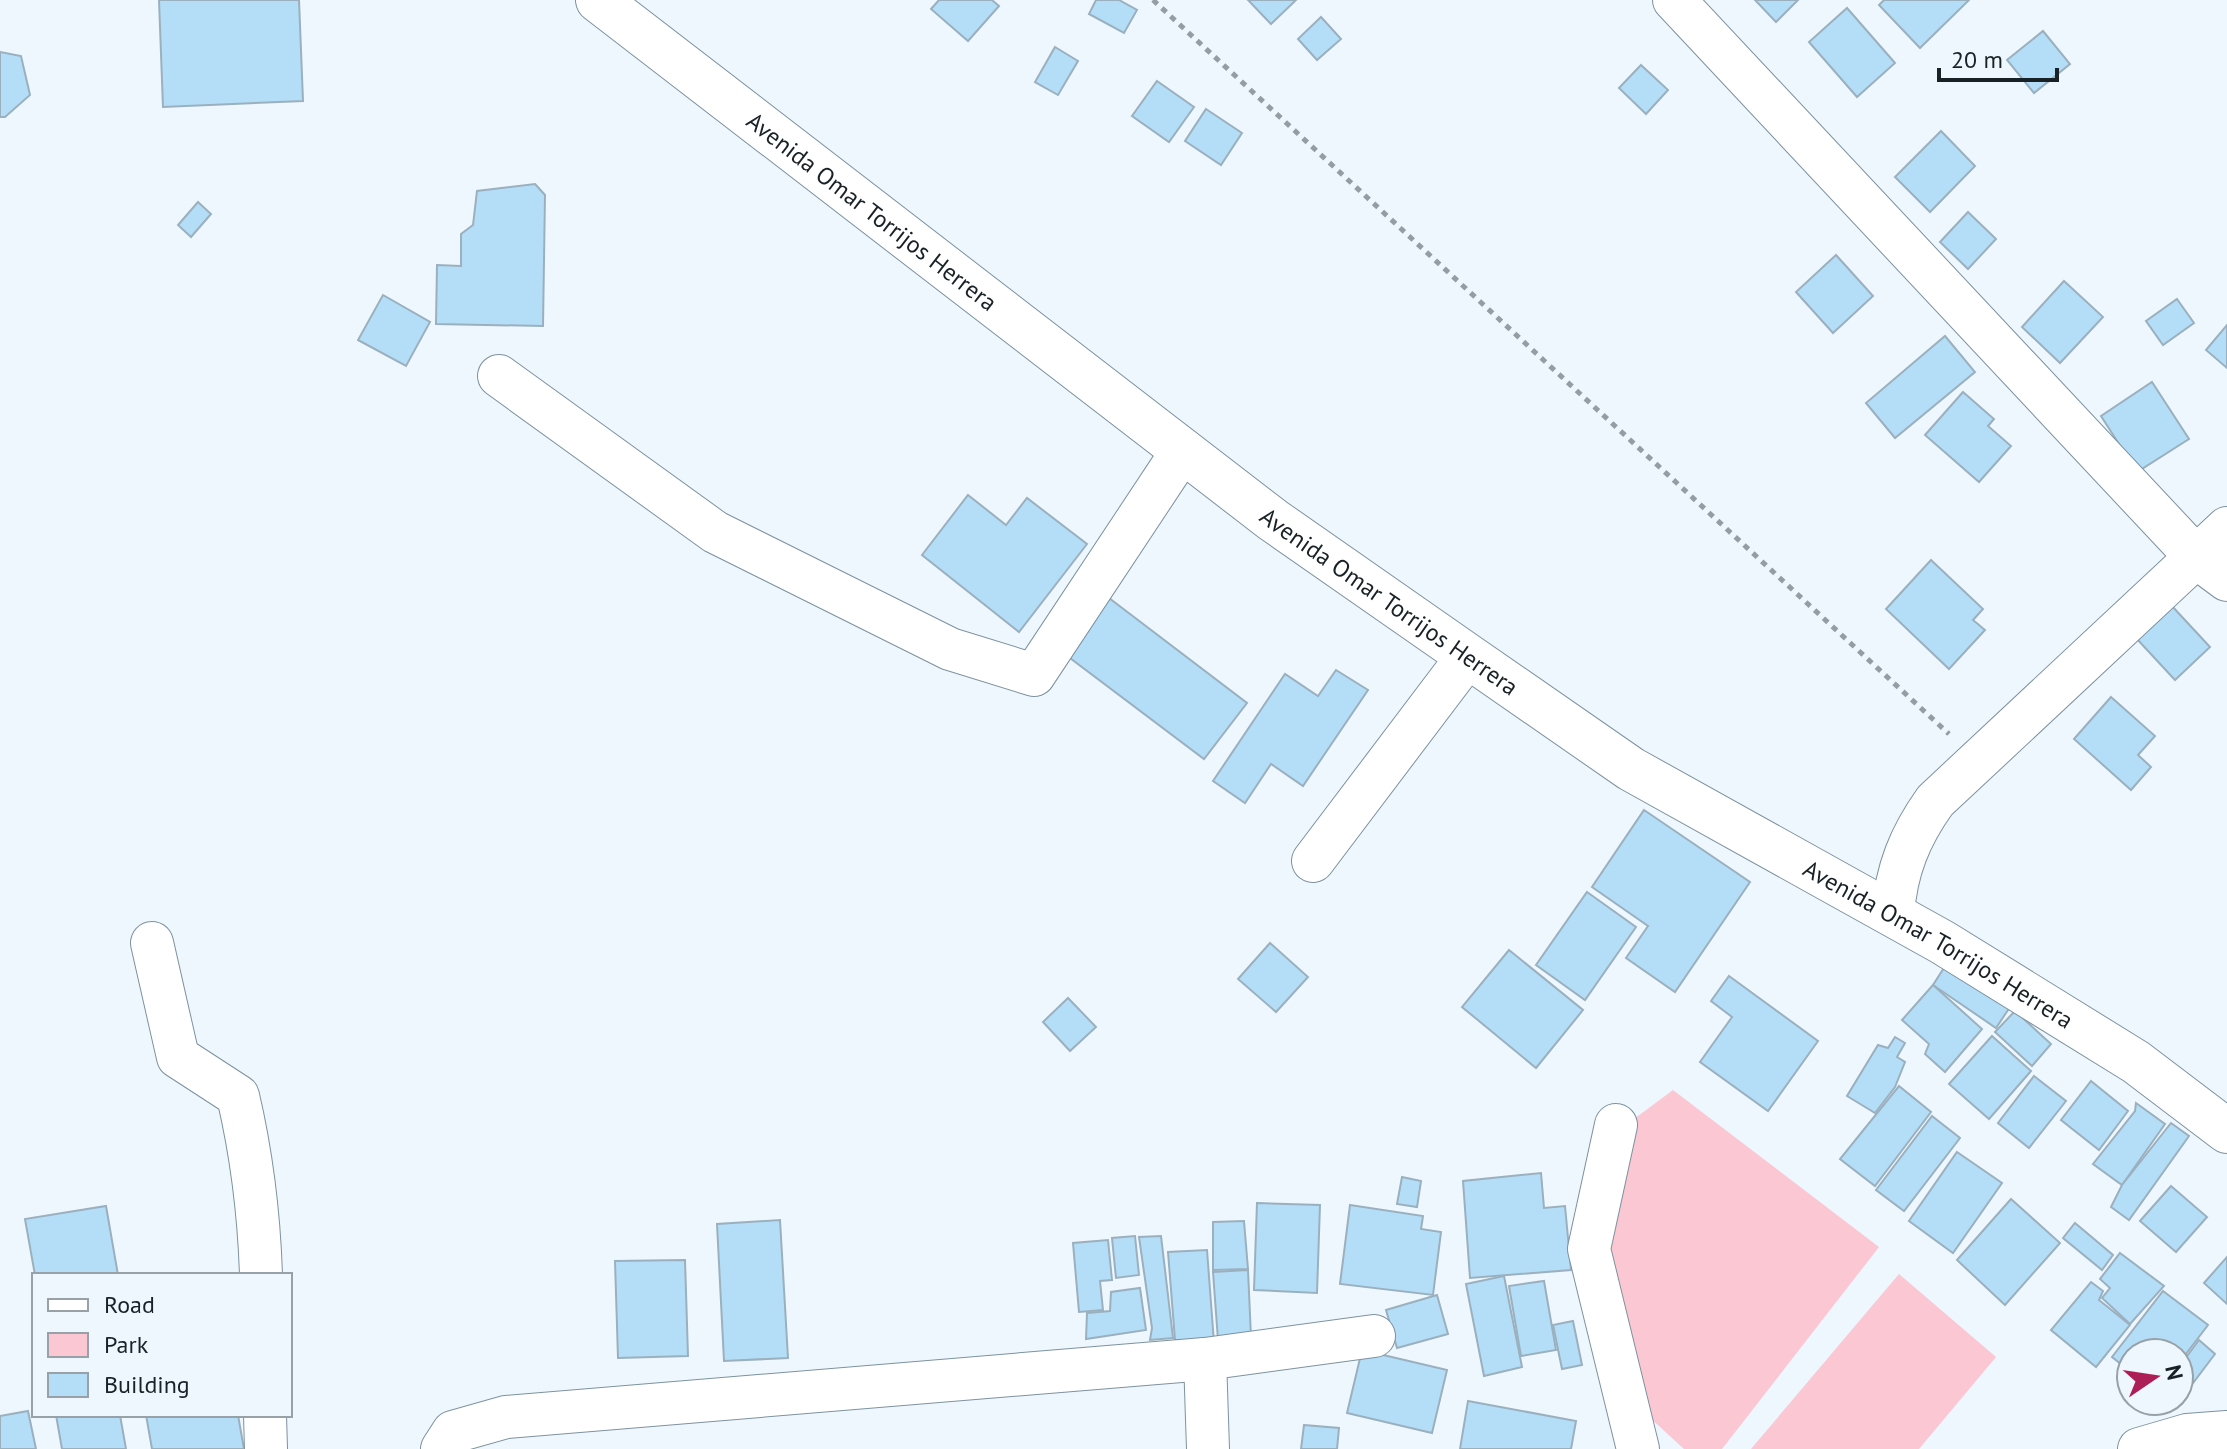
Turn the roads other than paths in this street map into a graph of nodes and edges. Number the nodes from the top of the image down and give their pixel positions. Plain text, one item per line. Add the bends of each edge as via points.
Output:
1 (598, 0) edge
2 (1674, 0) edge
3 (499, 376) dead end
4 (1183, 450) junction
5 (2227, 528) edge
6 (2212, 568) edge
7 (1468, 656) junction
8 (1313, 861) dead end
9 (1893, 914) junction
10 (152, 943) dead end
11 (1616, 1125) dead end
12 (2227, 1131) edge
13 (261, 1273) edge
14 (1374, 1336) dead end
15 (1205, 1359) junction
16 (265, 1417) edge
17 (2227, 1432) edge
18 (266, 1449) edge
19 (442, 1449) edge
20 (1208, 1449) edge
21 (1638, 1449) edge
22 (2139, 1449) edge

1 - 4 street, Avenida Omar Torrijos Herrera
2 - 6 street
3 - 4 street via 715,532 950,649 1034,675
4 - 7 street, Avenida Omar Torrijos Herrera via 1273,520
5 - 6 street
6 - 9 street via 1935,801 1911,835 1895,887
7 - 8 street
7 - 9 street, Avenida Omar Torrijos Herrera via 1631,769
9 - 12 street, Avenida Omar Torrijos Herrera via 2136,1062
10 - 13 street via 178,1057 238,1096 260,1219
11 - 21 street via 1589,1249
14 - 15 street
15 - 19 street via 506,1417 453,1432
15 - 20 street
16 - 18 street
17 - 22 street via 2187,1435

